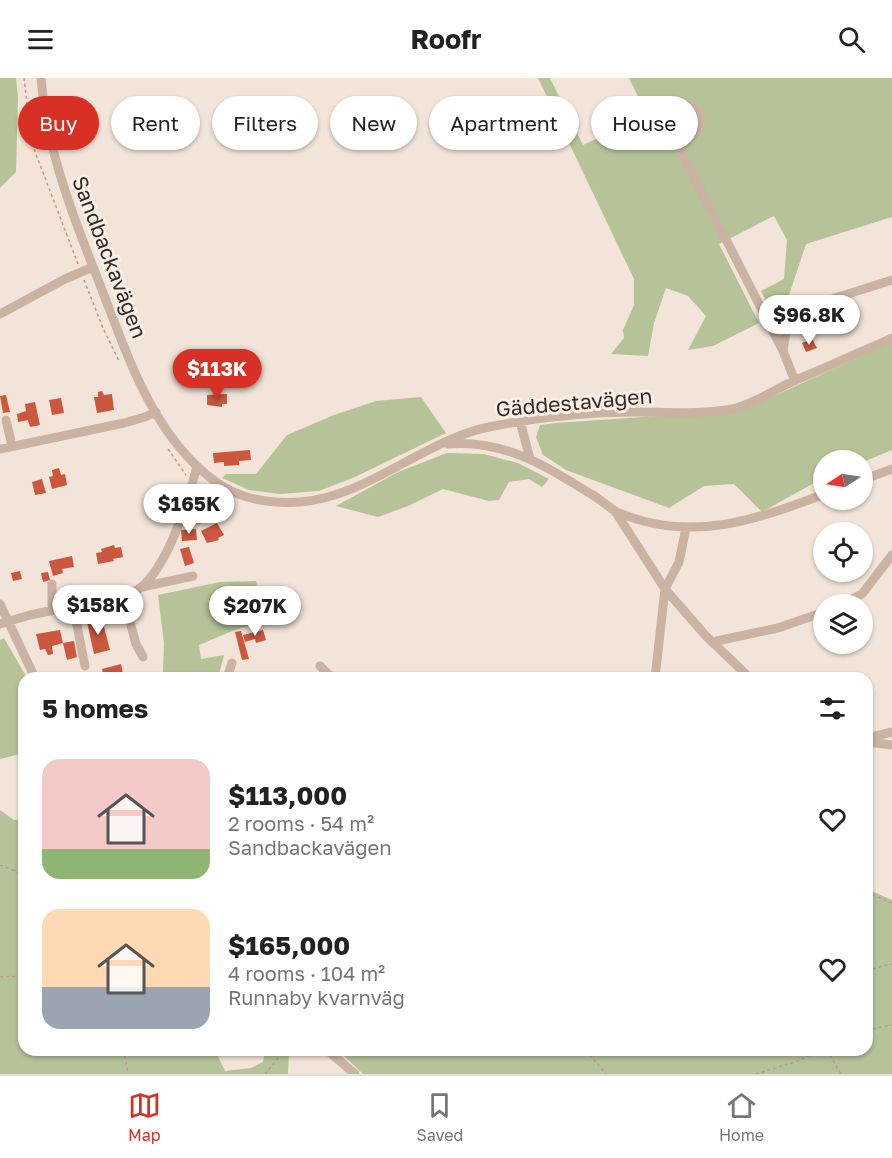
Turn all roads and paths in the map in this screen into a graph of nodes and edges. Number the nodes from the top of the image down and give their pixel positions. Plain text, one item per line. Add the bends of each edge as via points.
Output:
1 (41, 78) edge
2 (680, 150) edge
3 (93, 267) junction
4 (892, 280) edge
5 (0, 314) edge
6 (892, 338) edge
7 (783, 351) junction
8 (795, 381) junction
9 (156, 412) junction
10 (6, 420) dead end
11 (520, 421) junction
12 (440, 445) junction
13 (12, 446) junction
14 (0, 449) edge
15 (530, 459) junction
16 (197, 466) junction
17 (892, 469) edge
18 (873, 476) edge
19 (813, 498) edge
20 (188, 501) junction
21 (615, 511) junction
22 (198, 520) dead end
23 (686, 528) junction
24 (892, 555) edge
25 (194, 576) dead end
26 (52, 584) dead end
27 (142, 587) junction
28 (664, 590) junction
29 (862, 594) edge
30 (123, 596) junction
31 (0, 604) edge
32 (73, 605) junction
33 (52, 610) junction
34 (813, 616) edge
35 (4, 623) edge
36 (712, 642) junction
37 (143, 657) dead end
38 (231, 663) dead end
39 (85, 666) dead end
40 (320, 666) dead end
41 (32, 672) edge
42 (229, 672) edge
43 (326, 672) edge
44 (656, 672) edge
45 (744, 672) edge
46 (892, 732) edge
47 (873, 738) edge
48 (873, 741) edge
49 (892, 745) edge
50 (0, 866) edge
51 (9, 869) junction
52 (18, 871) edge
53 (18, 873) edge
54 (873, 895) edge
55 (892, 903) edge
56 (892, 964) edge
57 (873, 969) edge
58 (18, 976) edge
59 (0, 977) edge
60 (892, 1024) edge
61 (873, 1029) edge
62 (125, 1056) edge
63 (279, 1056) edge
64 (334, 1056) edge
65 (591, 1056) edge
66 (808, 1056) edge
67 (830, 1056) edge
68 (128, 1074) edge
69 (265, 1074) edge
70 (355, 1074) edge
71 (606, 1074) edge
72 (756, 1074) edge
73 (841, 1074) edge

1 - 3 street, Sandbackavägen via 57,166
2 - 7 street
3 - 5 street
3 - 9 street, Sandbackavägen via 126,352
4 - 7 street via 794,311 788,318
6 - 8 street, Gäddestavägen
7 - 8 street
8 - 11 street, Gäddestavägen via 732,409
9 - 13 street via 124,423
9 - 16 street, Sandbackavägen
10 - 13 street
11 - 12 street, Gäddestavägen via 486,427
11 - 15 street
12 - 15 street via 491,446
12 - 16 street, Gäddestavägen via 346,492 303,502 255,500 214,481
13 - 14 street
15 - 21 street
16 - 20 street
17 - 18 street
19 - 23 street via 765,517
20 - 22 street
20 - 27 street via 173,539
21 - 23 street via 646,523
21 - 28 street
23 - 28 street via 679,562
24 - 29 street
25 - 27 street
26 - 33 street
27 - 30 street
28 - 36 street
28 - 44 street
30 - 32 street
30 - 37 street
31 - 35 street
32 - 33 street
32 - 39 street
33 - 35 street
34 - 36 street via 778,628
35 - 41 street
36 - 45 street
38 - 42 street
40 - 43 street
46 - 47 street
48 - 49 street
50 - 51 path
51 - 52 path
51 - 53 path
54 - 55 path
56 - 57 path
58 - 59 path
60 - 61 path
62 - 68 path
63 - 69 path
64 - 70 street
65 - 71 path
66 - 72 path
67 - 73 path

